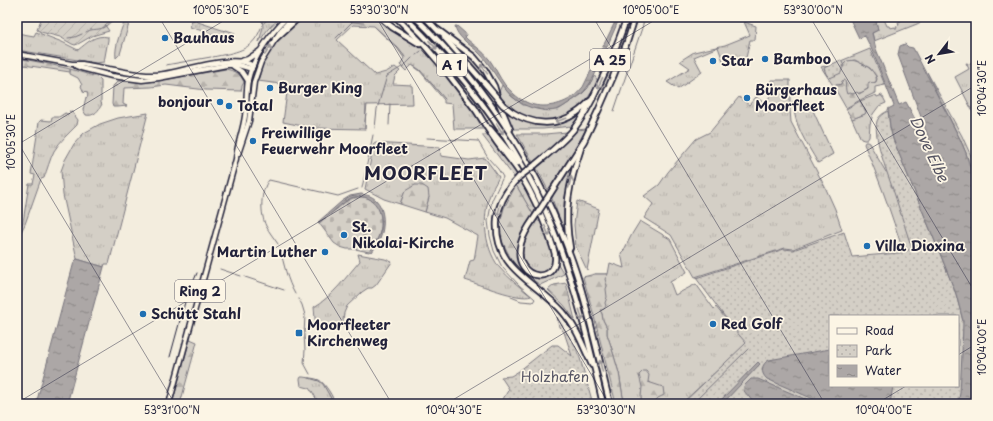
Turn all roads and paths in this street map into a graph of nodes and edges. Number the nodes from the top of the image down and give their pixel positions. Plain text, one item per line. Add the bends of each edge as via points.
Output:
1 (287, 17) edge
2 (293, 17) edge
3 (299, 17) edge
4 (380, 17) edge
5 (396, 17) edge
6 (406, 17) edge
7 (415, 17) edge
8 (425, 17) edge
9 (635, 17) edge
10 (626, 19) edge
11 (438, 30) junction
12 (275, 39) junction
13 (262, 50) junction
14 (17, 54) edge
15 (433, 55) junction
16 (239, 61) junction
17 (261, 62) junction
18 (72, 64) junction
19 (231, 65) junction
20 (253, 67) junction
21 (134, 74) junction
22 (108, 75) junction
23 (248, 81) junction
24 (254, 82) junction
25 (593, 98) junction
26 (474, 108) junction
27 (584, 141) junction
28 (516, 143) junction
29 (236, 159) junction
30 (528, 176) junction
31 (572, 259) junction
32 (596, 374) junction
33 (169, 404) edge
34 (603, 404) edge
35 (610, 404) edge

1 - 13 main road, Ring 2 via 274,30
2 - 12 main road, Ring 2
3 - 12 highway
4 - 15 highway
5 - 15 highway
6 -> 30 highway, A 1 via 472,90 500,129
7 - 28 highway, A 1 via 466,71
8 - 11 highway
9 - 27 highway, A 25 via 613,77
10 -> 25 highway, A 25
25 -> 11 highway, bridge via 577,113 558,122 544,123 520,117 500,101
28 -> 11 highway via 486,70 474,57
17 -> 12 main road, Ring 2
13 - 16 main road
13 - 20 main road, Ring 2
14 - 18 main road
15 - 26 highway
16 - 20 main road
16 - 21 main road via 163,74
17 - 20 main road
17 - 24 main road, Ring 2
18 - 21 main road
18 - 22 main road
19 - 20 main road
19 - 22 main road via 148,80
19 - 23 main road via 242,72
20 - 23 main road, Ring 2
20 - 24 main road
21 - 22 main road
23 - 29 main road, Ring 2 via 246,114
24 - 29 main road, Ring 2 via 250,117
25 -> 32 highway, bridge via 571,133 519,177 508,190 497,218 498,236 509,263 563,311 576,329
26 -> 27 highway, bridge via 521,175 535,203 549,235 555,250 556,260 550,272 540,276 531,274 521,262 522,239 537,214 550,194
26 - 30 highway
31 -> 27 highway via 567,201 572,174
28 - 31 highway, A 1 via 534,172
29 - 33 main road, Ring 2
30 -> 32 highway, A 1 via 545,210 570,276
35 -> 31 highway, A 1
32 - 34 highway, A 1

